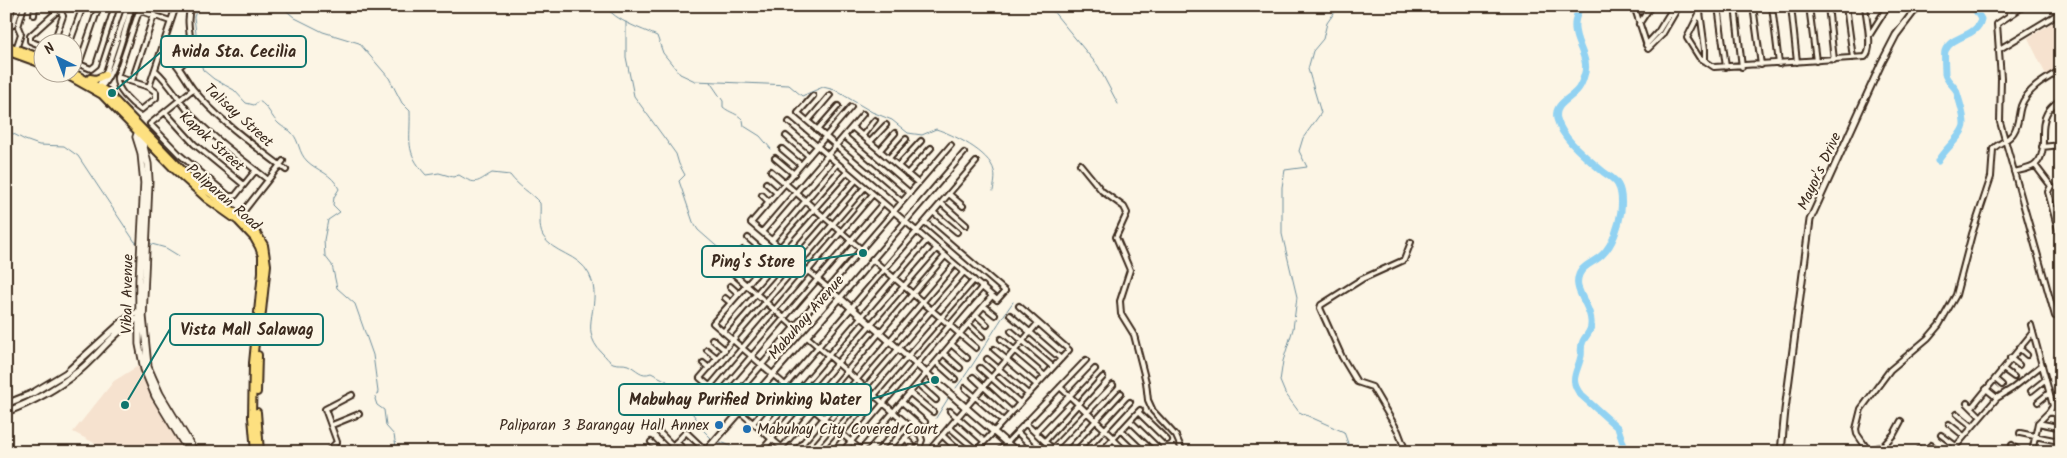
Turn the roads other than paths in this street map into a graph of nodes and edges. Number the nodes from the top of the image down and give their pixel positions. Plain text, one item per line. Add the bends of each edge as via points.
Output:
1 (19, 6) edge
2 (24, 6) edge
3 (43, 6) edge
4 (83, 6) edge
5 (99, 6) edge
6 (115, 6) edge
7 (130, 6) edge
8 (161, 6) edge
9 (191, 6) edge
10 (1634, 6) edge
11 (1650, 6) edge
12 (1674, 6) edge
13 (1679, 6) edge
14 (1703, 6) edge
15 (1718, 6) edge
16 (1735, 6) edge
17 (1753, 6) edge
18 (1772, 6) edge
19 (1791, 6) edge
20 (1809, 6) edge
21 (1828, 6) edge
22 (1846, 6) edge
23 (1865, 6) edge
24 (1918, 6) edge
25 (2008, 6) edge
26 (2024, 6) edge
27 (35, 7) edge
28 (61, 7) edge
29 (1886, 7) edge
30 (175, 8) edge
31 (1700, 12) junction
32 (2061, 12) edge
33 (34, 15) dead end
34 (154, 15) junction
35 (2010, 15) junction
36 (170, 21) junction
37 (1639, 24) junction
38 (13, 25) junction
39 (18, 27) junction
40 (6, 28) edge
41 (34, 32) edge
42 (57, 32) edge
43 (74, 32) edge
44 (1869, 36) junction
45 (120, 37) junction
46 (6, 45) edge
47 (1646, 45) junction
48 (1998, 50) junction
49 (6, 51) edge
50 (16, 51) junction
51 (160, 54) junction
52 (32, 55) edge
53 (82, 55) edge
54 (1853, 58) junction
55 (32, 59) edge
56 (1834, 60) junction
57 (1705, 61) junction
58 (1816, 61) junction
59 (1797, 62) junction
60 (1779, 64) junction
61 (82, 65) edge
62 (1760, 65) junction
63 (179, 67) junction
64 (1726, 67) junction
65 (1742, 67) junction
66 (155, 70) junction
67 (2061, 70) edge
68 (105, 75) junction
69 (82, 77) edge
70 (117, 77) junction
71 (85, 78) junction
72 (82, 80) edge
73 (132, 81) junction
74 (99, 87) junction
75 (149, 88) junction
76 (194, 89) junction
77 (813, 96) dead end
78 (830, 96) dead end
79 (2061, 99) edge
80 (179, 100) junction
81 (838, 106) dead end
82 (851, 107) dead end
83 (164, 112) junction
84 (863, 114) dead end
85 (875, 120) dead end
86 (789, 122) dead end
87 (808, 122) junction
88 (886, 125) dead end
89 (852, 127) junction
90 (817, 130) junction
91 (141, 131) junction
92 (895, 134) dead end
93 (862, 135) junction
94 (786, 136) dead end
95 (844, 136) junction
96 (826, 137) junction
97 (906, 139) dead end
98 (920, 141) dead end
99 (870, 142) junction
100 (2005, 142) junction
101 (950, 145) dead end
102 (2061, 145) edge
103 (817, 146) junction
104 (836, 146) junction
105 (2042, 147) junction
106 (931, 148) dead end
107 (782, 149) dead end
108 (880, 150) junction
109 (964, 153) dead end
110 (809, 156) junction
111 (828, 156) junction
112 (775, 158) dead end
113 (889, 158) junction
114 (283, 162) dead end
115 (976, 162) dead end
116 (837, 164) junction
117 (1080, 164) dead end
118 (801, 165) junction
119 (2035, 165) junction
120 (280, 166) junction
121 (898, 166) junction
122 (256, 170) junction
123 (286, 170) dead end
124 (771, 171) dead end
125 (847, 172) junction
126 (2014, 172) junction
127 (794, 174) junction
128 (907, 174) junction
129 (268, 180) junction
130 (856, 180) junction
131 (766, 183) dead end
132 (918, 183) junction
133 (785, 184) junction
134 (244, 185) junction
135 (865, 187) junction
136 (910, 192) junction
137 (777, 193) junction
138 (796, 193) junction
139 (874, 194) junction
140 (949, 194) junction
141 (762, 195) dead end
142 (805, 201) junction
143 (770, 202) junction
144 (902, 202) junction
145 (883, 203) junction
146 (941, 203) junction
147 (963, 206) dead end
148 (814, 209) junction
149 (243, 212) dead end
150 (894, 212) junction
151 (933, 212) junction
152 (824, 217) junction
153 (905, 221) junction
154 (925, 222) junction
155 (833, 225) junction
156 (966, 225) dead end
157 (917, 231) junction
158 (762, 232) junction
159 (957, 232) dead end
160 (842, 233) junction
161 (748, 238) dead end
162 (772, 240) junction
163 (851, 240) junction
164 (927, 240) junction
165 (2061, 241) edge
166 (1412, 242) dead end
167 (780, 248) junction
168 (937, 248) junction
169 (861, 249) junction
170 (743, 250) dead end
171 (790, 256) junction
172 (945, 256) junction
173 (771, 258) junction
174 (872, 259) junction
175 (738, 261) dead end
176 (799, 263) junction
177 (955, 264) junction
178 (763, 267) junction
179 (884, 269) junction
180 (808, 271) junction
181 (964, 272) junction
182 (734, 274) dead end
183 (755, 276) junction
184 (894, 278) junction
185 (818, 279) junction
186 (974, 280) junction
187 (747, 285) junction
188 (730, 286) dead end
189 (904, 286) junction
190 (982, 286) junction
191 (828, 288) junction
192 (739, 294) junction
193 (756, 294) junction
194 (913, 294) junction
195 (992, 296) junction
196 (725, 298) dead end
197 (840, 298) junction
198 (766, 302) junction
199 (922, 302) junction
200 (731, 303) junction
201 (984, 306) junction
202 (1019, 306) dead end
203 (851, 308) junction
204 (141, 310) junction
205 (775, 310) junction
206 (932, 310) junction
207 (976, 315) junction
208 (995, 315) dead end
209 (1010, 315) dead end
210 (861, 316) junction
211 (2055, 316) dead end
212 (940, 317) junction
213 (140, 318) junction
214 (784, 318) junction
215 (123, 321) junction
216 (1038, 323) junction
217 (870, 324) junction
218 (968, 324) junction
219 (950, 325) junction
220 (987, 325) dead end
221 (2031, 325) dead end
222 (794, 327) junction
223 (1011, 331) dead end
224 (723, 332) junction
225 (880, 332) junction
226 (1030, 332) junction
227 (2033, 332) junction
228 (255, 333) junction
229 (960, 334) junction
230 (115, 336) junction
231 (806, 336) junction
232 (982, 337) dead end
233 (712, 339) dead end
234 (1000, 339) dead end
235 (231, 340) dead end
236 (734, 340) junction
237 (889, 340) junction
238 (1023, 341) junction
239 (951, 344) junction
240 (818, 347) junction
241 (743, 348) junction
242 (976, 348) dead end
243 (2019, 348) junction
244 (898, 349) junction
245 (994, 349) dead end
246 (707, 350) dead end
247 (725, 350) junction
248 (1014, 351) junction
249 (943, 354) junction
250 (2027, 354) dead end
251 (752, 356) junction
252 (828, 356) junction
253 (907, 356) junction
254 (717, 358) junction
255 (967, 358) dead end
256 (2010, 358) junction
257 (988, 359) dead end
258 (1061, 359) junction
259 (1007, 360) junction
260 (1086, 360) dead end
261 (702, 362) dead end
262 (936, 362) junction
263 (837, 364) junction
264 (916, 364) junction
265 (2042, 364) junction
266 (762, 365) junction
267 (2019, 365) dead end
268 (1053, 367) junction
269 (708, 368) junction
270 (960, 368) dead end
271 (980, 368) dead end
272 (998, 369) junction
273 (1095, 369) dead end
274 (2002, 369) junction
275 (847, 372) junction
276 (926, 373) junction
277 (774, 374) junction
278 (1044, 376) junction
279 (973, 377) dead end
280 (1103, 377) dead end
281 (2014, 377) dead end
282 (991, 378) junction
283 (1995, 378) junction
284 (856, 379) junction
285 (955, 379) dead end
286 (2046, 379) junction
287 (918, 384) junction
288 (785, 385) junction
289 (1037, 385) junction
290 (1113, 385) dead end
291 (2002, 385) dead end
292 (710, 386) junction
293 (983, 387) junction
294 (1060, 387) junction
295 (865, 388) junction
296 (966, 388) dead end
297 (1986, 389) junction
298 (2031, 391) dead end
299 (910, 393) junction
300 (1122, 393) dead end
301 (2049, 393) junction
302 (719, 394) junction
303 (796, 394) junction
304 (1028, 394) junction
305 (352, 395) dead end
306 (874, 395) junction
307 (975, 396) junction
308 (1069, 396) junction
309 (1997, 398) junction
310 (936, 400) dead end
311 (805, 402) junction
312 (902, 402) junction
313 (1130, 402) dead end
314 (2038, 402) dead end
315 (729, 403) junction
316 (884, 403) junction
317 (1020, 403) junction
318 (1968, 403) dead end
319 (6, 404) edge
320 (1078, 404) junction
321 (966, 407) junction
322 (1972, 407) junction
323 (814, 409) junction
324 (6, 412) edge
325 (894, 412) junction
326 (933, 412) dead end
327 (950, 412) dead end
328 (1011, 412) junction
329 (1087, 412) junction
330 (2049, 412) junction
331 (741, 413) junction
332 (359, 414) dead end
333 (1957, 414) dead end
334 (2060, 414) edge
335 (1980, 416) junction
336 (824, 418) junction
337 (957, 418) junction
338 (1096, 420) junction
339 (904, 421) junction
340 (1003, 421) junction
341 (1130, 421) junction
342 (1901, 421) dead end
343 (925, 422) dead end
344 (753, 423) junction
345 (1025, 423) junction
346 (2038, 423) junction
347 (1949, 424) dead end
348 (332, 426) junction
349 (833, 426) junction
350 (949, 426) junction
351 (1972, 426) junction
352 (2057, 427) dead end
353 (913, 429) junction
354 (1105, 429) junction
355 (1121, 430) junction
356 (994, 431) junction
357 (763, 432) junction
358 (1017, 432) junction
359 (1036, 432) junction
360 (660, 433) dead end
361 (841, 433) junction
362 (2020, 433) dead end
363 (1942, 434) dead end
364 (942, 436) junction
365 (1964, 436) junction
366 (2035, 436) junction
367 (905, 438) junction
368 (1113, 438) junction
369 (772, 439) junction
370 (1167, 440) dead end
371 (2054, 440) dead end
372 (851, 441) junction
373 (984, 441) junction
374 (1045, 441) junction
375 (651, 442) dead end
376 (1007, 442) junction
377 (675, 444) junction
378 (912, 445) dead end
379 (2012, 445) dead end
380 (1956, 446) junction
381 (1157, 447) dead end
382 (782, 448) junction
383 (897, 448) junction
384 (919, 448) dead end
385 (762, 450) dead end
386 (1055, 450) edge
387 (1102, 450) edge
388 (686, 451) edge
389 (706, 451) edge
390 (861, 451) edge
391 (976, 451) edge
392 (1867, 451) edge
393 (2032, 451) edge
394 (188, 452) edge
395 (195, 452) edge
396 (255, 452) edge
397 (260, 452) edge
398 (327, 452) edge
399 (662, 452) edge
400 (668, 452) edge
401 (778, 452) edge
402 (786, 452) edge
403 (795, 452) edge
404 (810, 452) edge
405 (826, 452) edge
406 (842, 452) edge
407 (877, 452) edge
408 (894, 452) edge
409 (902, 452) edge
410 (940, 452) edge
411 (960, 452) edge
412 (998, 452) edge
413 (1017, 452) edge
414 (1038, 452) edge
415 (1067, 452) edge
416 (1084, 452) edge
417 (1108, 452) edge
418 (1126, 452) edge
419 (1144, 452) edge
420 (1183, 452) edge
421 (1406, 452) edge
422 (1781, 452) edge
423 (1928, 452) edge
424 (1940, 452) edge
425 (1951, 452) edge
426 (2020, 452) edge
427 (2042, 452) edge

1 - 38 street
2 - 39 street
3 - 27 street
4 - 43 street
5 - 53 street
6 - 61 street via 96,65 91,69
7 - 45 street
8 - 30 street
9 - 63 street via 187,22 190,51
10 - 37 street
11 - 37 street
12 - 47 street via 1662,28
13 - 47 street via 1656,42 1648,49
14 - 31 street
15 - 64 street
16 - 65 street
17 - 62 street
18 - 60 street
19 - 59 street
20 - 58 street
21 - 56 street
22 - 54 street
23 - 44 street
24 - 422 street, Mayor's Drive via 1881,64 1810,220
25 - 35 street
26 - 35 street
27 - 33 street
28 - 41 street
28 - 42 street via 63,16
29 - 44 street
30 - 36 street
31 - 57 street
31 - 57 street via 1687,38 1698,57
32 - 48 street
34 - 36 street
34 - 70 street via 141,11 138,14
34 - 73 street
35 - 48 street via 1997,24
36 - 51 street
37 - 47 street
38 - 39 street
38 - 40 street
39 - 50 street via 21,34
44 - 54 street via 1868,54
45 - 68 street
45 - 74 street via 112,69
46 - 50 main road
48 - 100 street via 2000,122
49 - 50 main road
50 - 52 main road
50 - 55 main road
51 - 63 street, Talisay Street
51 - 66 street
54 - 56 street
56 - 58 street
57 - 64 street via 1714,67
58 - 59 street
59 - 60 street
60 - 62 street
62 - 65 street
63 - 76 street, Talisay Street
64 - 65 street
66 - 75 street
66 - 80 street
67 - 100 street via 2029,93 2021,106 2014,132
68 - 71 main road via 96,79
68 - 74 street
69 - 71 main road, Paliparan Road
70 - 73 street
70 - 75 street via 118,87 141,110 156,98 156,92
71 - 74 main road, Paliparan Road
72 - 74 main road, Paliparan Road
73 - 75 street
74 - 91 main road, Paliparan Road
76 - 80 street
76 - 120 street, Talisay Street via 223,120
77 - 87 street via 798,113
78 - 87 street
79 - 105 street via 2044,119
80 - 83 street
80 - 122 street via 210,133
81 - 90 street
82 - 96 street
83 - 134 street, Kapok Street via 194,144
83 - 134 street via 150,124 180,155 225,194 235,196
84 - 89 street
85 - 93 street
86 - 103 street
87 - 90 street
88 - 99 street
89 - 93 street
89 - 95 street
90 - 96 street
91 - 204 main road, Vibal Avenue via 136,137 144,174
91 - 228 main road, Paliparan Road via 186,180 248,231 259,247 262,272
91 - 397 main road, Paliparan Road via 189,177 251,227 264,245 267,265 258,347 256,417
92 - 108 street
93 - 99 street
94 - 110 street
95 - 104 street
95 - 136 street
96 - 103 street
96 - 104 street
97 - 113 street
98 - 121 street
99 - 108 street
100 - 126 street
100 - 392 street via 1993,149 1991,177 1949,310 1928,338 1890,370 1861,409 1856,434
101 - 132 street
102 - 105 street
103 - 110 street
103 - 111 street
104 - 111 street
104 - 144 street
105 - 119 street
106 - 128 street
107 - 118 street
108 - 113 street
109 - 153 street, Mabuhay Avenue
110 - 118 street
111 - 116 street
111 - 138 street
112 - 127 street
113 - 121 street
114 - 120 street
115 - 140 street
116 - 125 street
116 - 142 street
117 - 420 street via 1102,191 1124,207 1127,213 1116,237 1130,270 1120,301 1121,314 1134,335 1148,400 1153,411 1176,436
118 - 127 street
119 - 126 street
119 - 165 street via 2050,186 2048,192
120 - 123 street, Talisay Street
120 - 129 street
121 - 128 street
122 - 129 street
122 - 134 street
124 - 133 street
125 - 130 street
125 - 148 street
126 - 211 street
127 - 133 street
128 - 132 street
129 - 149 street
130 - 135 street
130 - 152 street
131 - 137 street
132 - 136 street
133 - 137 street
133 - 138 street
135 - 139 street
135 - 155 street
136 - 144 street
137 - 143 street
138 - 142 street
138 - 158 street
139 - 145 street
139 - 160 street
140 - 146 street
140 - 147 street
141 - 143 street
142 - 148 street
142 - 162 street
143 - 158 street via 751,223
144 - 150 street
145 - 150 street
145 - 163 street
146 - 151 street
146 - 156 street
148 - 152 street
148 - 167 street
150 - 153 street
150 - 169 street
151 - 154 street
151 - 159 street
152 - 155 street
152 - 171 street
153 - 157 street
153 - 174 street, Mabuhay Avenue
154 - 157 street
154 - 195 street via 1005,291 997,300
155 - 160 street
155 - 176 street
157 - 164 street
157 - 179 street
158 - 162 street
160 - 163 street
160 - 180 street
161 - 173 street
162 - 167 street
163 - 169 street
163 - 185 street
164 - 168 street
164 - 184 street
166 - 421 street via 1404,260 1362,279 1320,308 1342,357 1357,382 1372,387 1398,431
167 - 171 street
167 - 173 street
168 - 172 street
168 - 189 street
169 - 191 street
170 - 178 street
171 - 176 street
171 - 193 street
172 - 177 street
172 - 194 street
173 - 178 street
174 - 179 street
174 - 197 street, Mabuhay Avenue
175 - 183 street
176 - 180 street
176 - 198 street
177 - 181 street
177 - 199 street
178 - 183 street
179 - 184 street
179 - 203 street
180 - 185 street
180 - 205 street
181 - 186 street
181 - 206 street
182 - 187 street
183 - 187 street
184 - 189 street
184 - 210 street
185 - 191 street
185 - 214 street
186 - 190 street
186 - 212 street
187 - 192 street
187 - 193 street
188 - 192 street
189 - 194 street
189 - 217 street
190 - 195 street
190 - 219 street
191 - 197 street
191 - 222 street
192 - 200 street
193 - 198 street
193 - 224 street
194 - 199 street
194 - 225 street
195 - 201 street
196 - 200 street
197 - 203 street
197 - 231 street, Mabuhay Avenue
198 - 205 street
198 - 236 street
199 - 206 street
199 - 237 street
200 - 224 street via 713,323
201 - 207 street
201 - 208 street
202 - 216 street
203 - 210 street
203 - 240 street
204 - 213 main road, Vibal Avenue
204 - 215 street
205 - 214 street
205 - 241 street
206 - 212 street
206 - 244 street
207 - 218 street
207 - 220 street
209 - 226 street
210 - 217 street
210 - 252 street
212 - 219 street
212 - 253 street
213 - 230 street
213 - 394 main road, Vibal Avenue via 139,344 147,378
213 - 395 main road, Vibal Avenue via 151,376
214 - 222 street
214 - 251 street
215 - 230 street
215 - 319 street via 66,372 31,394
216 - 226 street
216 - 258 street via 1070,350
217 - 225 street
217 - 263 street
218 - 229 street
218 - 232 street
219 - 229 street
219 - 264 street
221 - 227 street
222 - 266 street
223 - 238 street
224 - 236 street
225 - 237 street
225 - 275 street
226 - 238 street
226 - 258 street
227 - 243 street
227 - 265 street
228 - 235 street
228 - 396 main road, Paliparan Road via 252,417
229 - 239 street
229 - 242 street
230 - 324 street via 68,380
231 - 240 street
231 - 277 street, Mabuhay Avenue
233 - 247 street
234 - 248 street
236 - 241 street
236 - 247 street
237 - 244 street
237 - 284 street
238 - 248 street
238 - 268 street
239 - 249 street
239 - 255 street
240 - 252 street
240 - 288 street
241 - 251 street
241 - 292 street
243 - 250 street
243 - 256 street
244 - 253 street
244 - 295 street
245 - 259 street
246 - 254 street
247 - 254 street
248 - 259 street
248 - 278 street
249 - 262 street
249 - 270 street
251 - 266 street
251 - 302 street
252 - 263 street
252 - 303 street
253 - 264 street
253 - 306 street
254 - 269 street
256 - 267 street
256 - 274 street
257 - 272 street
258 - 268 street
259 - 272 street
259 - 289 street
260 - 294 street
261 - 269 street
262 - 276 street
262 - 285 street
263 - 275 street
263 - 311 street
264 - 276 street
264 - 316 street
265 - 286 street
265 - 309 street
266 - 277 street
266 - 315 street
268 - 278 street
269 - 292 street via 700,378
271 - 282 street
272 - 282 street
272 - 304 street
273 - 308 street
274 - 281 street
274 - 283 street
275 - 284 street
275 - 323 street
276 - 287 street
276 - 321 street
277 - 288 street
277 - 331 street, Mabuhay Avenue
278 - 289 street
279 - 293 street
280 - 320 street
282 - 293 street
282 - 317 street
283 - 291 street
283 - 297 street
284 - 295 street
284 - 336 street
286 - 298 street
286 - 301 street
287 - 299 street
287 - 310 street
288 - 303 street
288 - 344 street
289 - 304 street
290 - 329 street
292 - 302 street
293 - 307 street
293 - 328 street
294 - 308 street
294 - 345 street
295 - 306 street
295 - 349 street
296 - 307 street
297 - 309 street
297 - 322 street
299 - 312 street
299 - 326 street
300 - 338 street
301 - 314 street
301 - 330 street via 2053,406
302 - 315 street
303 - 311 street
303 - 357 street
304 - 317 street
305 - 348 street via 325,408
306 - 316 street
306 - 361 street
307 - 321 street
307 - 340 street
308 - 320 street
308 - 359 street
309 - 335 street
311 - 323 street
311 - 369 street
312 - 325 street
312 - 343 street
313 - 354 street
315 - 331 street
316 - 325 street
316 - 372 street
317 - 328 street
318 - 322 street
320 - 329 street
320 - 374 street
321 - 337 street
321 - 356 street
322 - 335 street
323 - 336 street
323 - 382 street
325 - 339 street
325 - 390 street
327 - 337 street
328 - 340 street
329 - 338 street
329 - 386 street
330 - 334 street
330 - 346 street
331 - 344 street
331 - 389 street, Mabuhay Avenue
332 - 348 street
333 - 351 street
335 - 351 street
336 - 349 street
336 - 403 street
337 - 350 street
337 - 373 street
338 - 354 street
338 - 415 street
339 - 353 street
339 - 407 street
340 - 356 street
341 - 355 street
341 - 370 street via 1139,411
341 - 381 street
342 - 392 street via 1883,446
344 - 357 street
345 - 358 street
345 - 359 street
346 - 352 street
346 - 366 street
347 - 365 street
348 - 398 street via 337,442
349 - 361 street
349 - 404 street
350 - 364 street
350 - 391 street
351 - 365 street
353 - 367 street
353 - 384 street via 922,437
354 - 368 street
354 - 416 street
355 - 368 street
355 - 419 street
356 - 373 street
356 - 376 street
357 - 369 street
358 - 376 street
358 - 414 street
359 - 374 street
360 - 377 street
361 - 372 street
361 - 405 street
362 - 366 street
363 - 380 street
364 - 410 street via 933,446
364 - 411 street
365 - 380 street
366 - 371 street
366 - 393 street
367 - 378 street
367 - 383 street
368 - 387 street
368 - 418 street
369 - 382 street
369 - 385 street
372 - 390 street
372 - 406 street
373 - 391 street
374 - 386 street
375 - 399 street
376 - 412 street
376 - 413 street
377 - 388 street
377 - 389 street via 686,432
377 - 400 street
379 - 426 street
380 - 425 street
382 - 401 street
382 - 402 street
383 - 408 street
383 - 409 street
387 - 417 street
393 - 427 street
423 - 424 street via 1931,446

